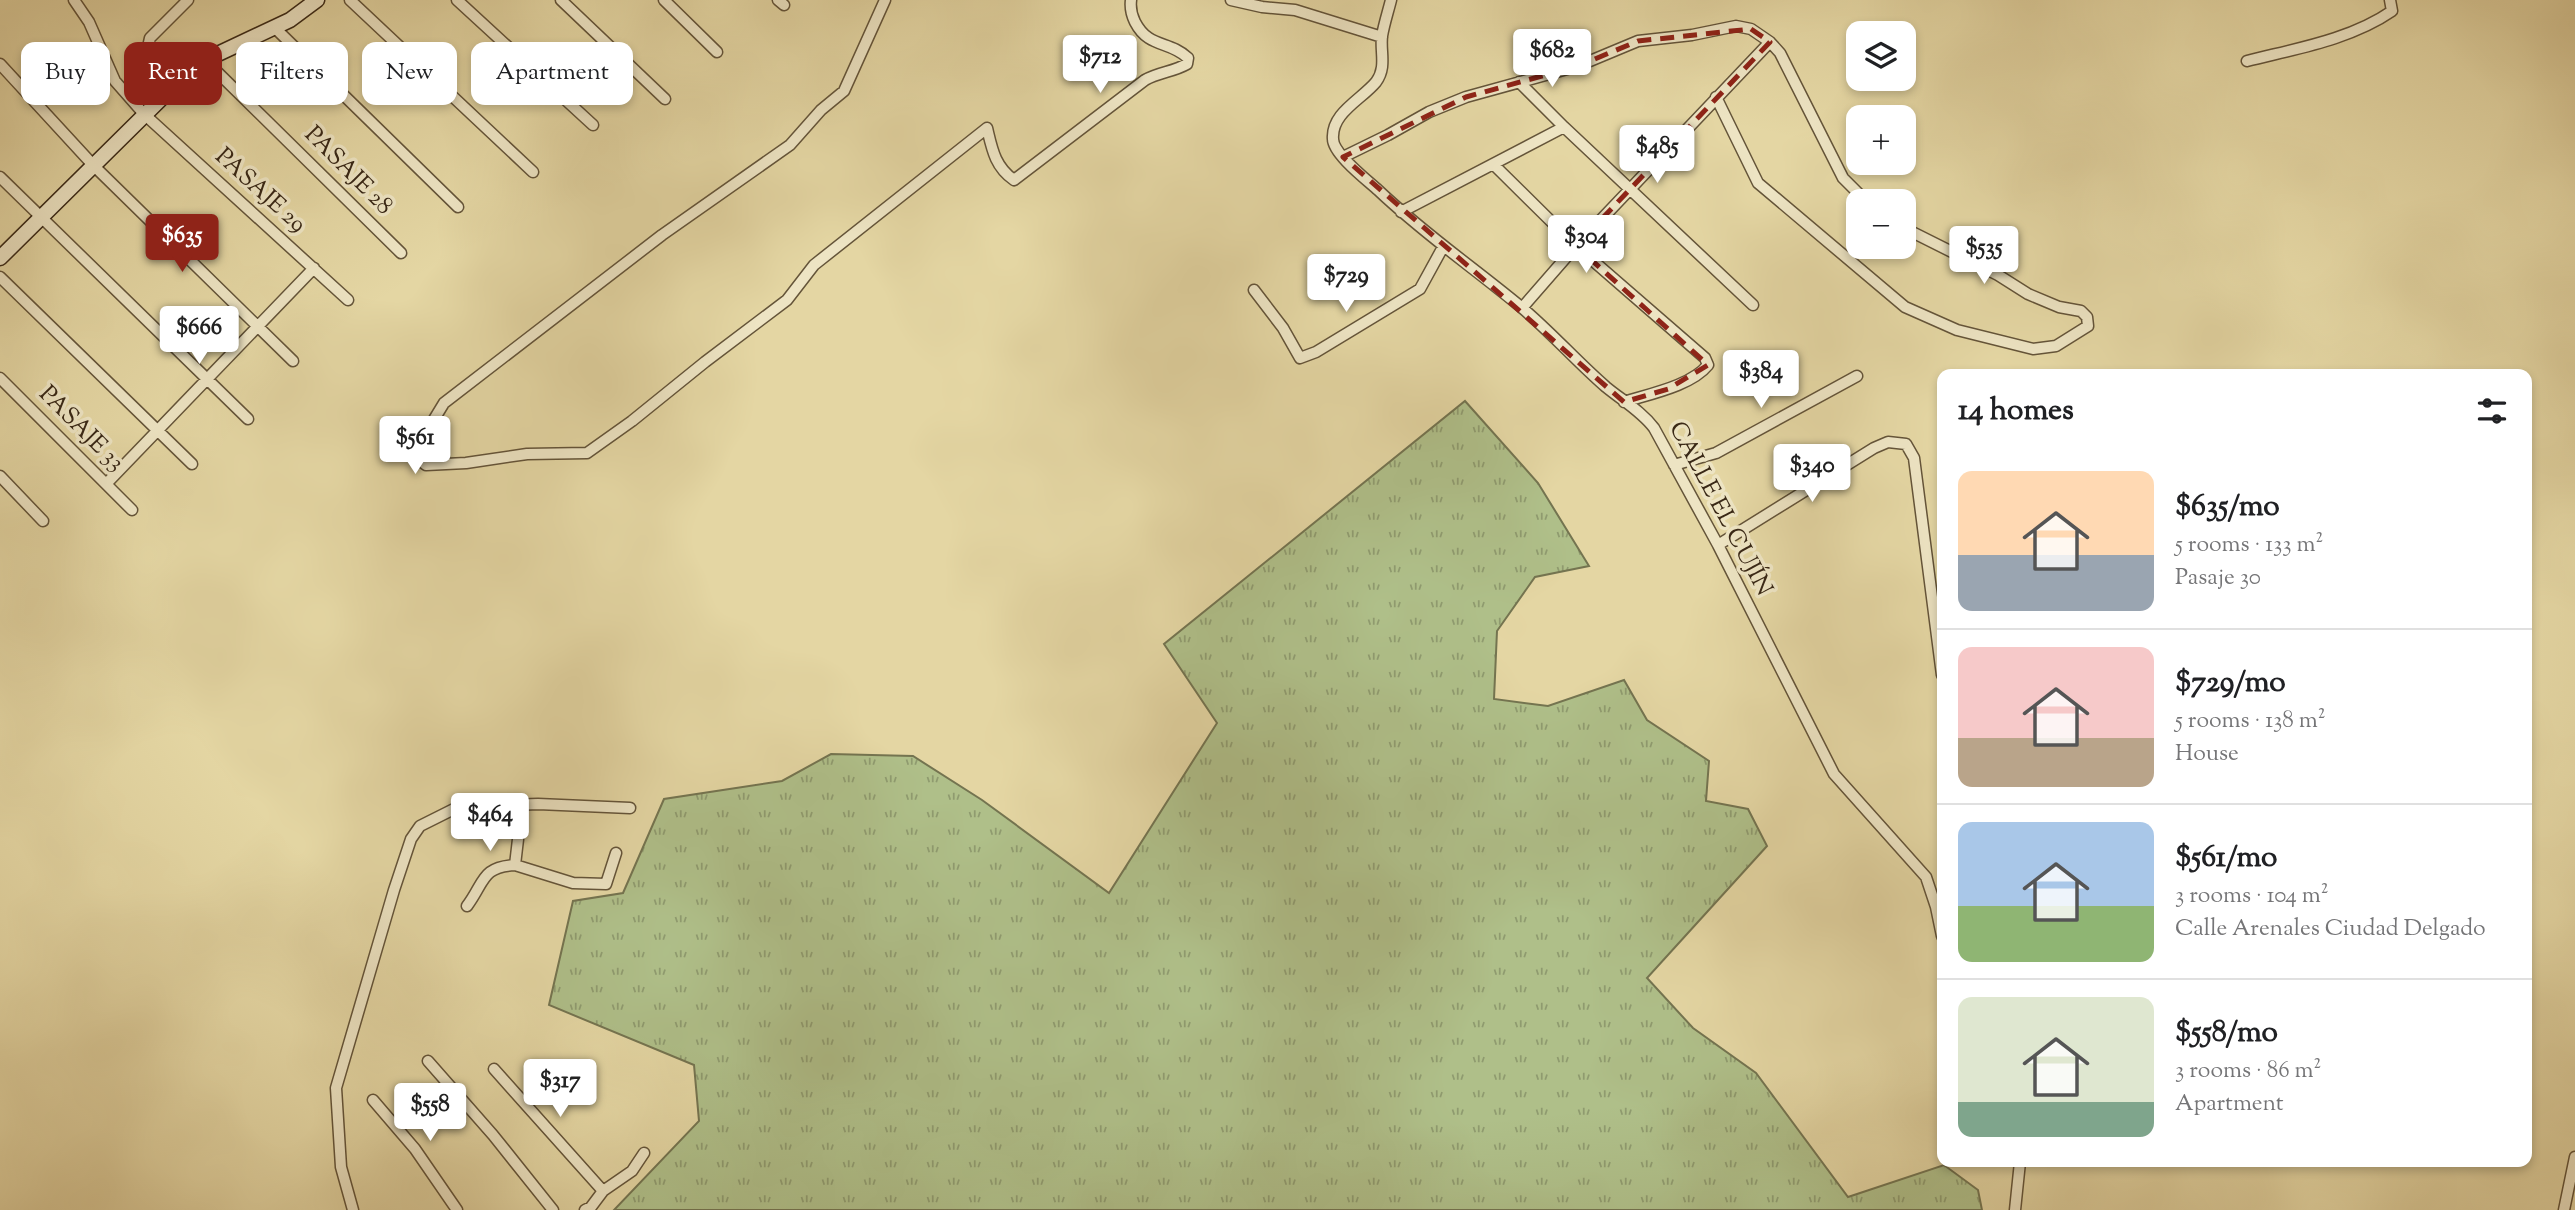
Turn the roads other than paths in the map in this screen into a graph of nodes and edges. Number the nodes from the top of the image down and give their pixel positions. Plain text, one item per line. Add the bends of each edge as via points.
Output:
1 (74, 0) edge
2 (188, 0) edge
3 (317, 0) edge
4 (350, 0) edge
5 (457, 0) edge
6 (561, 0) edge
7 (664, 0) edge
8 (886, 0) edge
9 (1131, 0) edge
10 (1231, 0) edge
11 (1391, 0) edge
12 (2390, 0) edge
13 (275, 27) junction
14 (1382, 37) junction
15 (149, 42) edge
16 (1770, 42) junction
17 (222, 52) edge
18 (717, 52) dead end
19 (2246, 61) dead end
20 (0, 64) edge
21 (222, 77) edge
22 (1519, 82) junction
23 (1716, 97) junction
24 (665, 99) dead end
25 (153, 105) edge
26 (144, 114) junction
27 (593, 125) dead end
28 (1564, 128) junction
29 (1343, 157) junction
30 (1493, 164) junction
31 (93, 165) junction
32 (533, 172) dead end
33 (0, 177) edge
34 (1854, 189) edge
35 (1631, 190) junction
36 (458, 207) dead end
37 (1401, 212) junction
38 (41, 216) junction
39 (1916, 234) edge
40 (1576, 246) junction
41 (1443, 247) junction
42 (401, 253) dead end
43 (1846, 257) edge
44 (0, 258) edge
45 (1848, 259) edge
46 (314, 268) junction
47 (0, 276) edge
48 (1254, 290) dead end
49 (348, 300) dead end
50 (1753, 305) dead end
51 (1522, 308) junction
52 (258, 327) junction
53 (293, 361) dead end
54 (1857, 376) dead end
55 (0, 378) edge
56 (208, 380) junction
57 (1624, 402) junction
58 (248, 419) dead end
59 (158, 431) junction
60 (192, 464) dead end
61 (1674, 465) junction
62 (0, 476) edge
63 (106, 484) junction
64 (132, 510) dead end
65 (43, 521) dead end
66 (1718, 545) junction
67 (1937, 635) edge
68 (522, 805) junction
69 (630, 808) dead end
70 (617, 853) dead end
71 (515, 865) junction
72 (467, 906) dead end
73 (1937, 918) edge
74 (428, 1061) dead end
75 (494, 1069) dead end
76 (373, 1100) dead end
77 (644, 1153) dead end
78 (2575, 1157) edge
79 (2019, 1167) edge
80 (603, 1191) junction
81 (353, 1210) edge
82 (457, 1210) edge
83 (553, 1210) edge
84 (585, 1210) edge
85 (2015, 1210) edge
86 (2564, 1210) edge

1 - 26 street, PASAJE 29 via 89,22 114,81
2 - 15 street
3 - 13 main road
4 - 32 street
5 - 27 street
6 - 24 street
7 - 18 street
8 - 9 street via 844,91 790,145 444,403 416,449 418,459 426,465 587,453 787,300 814,265 988,128 992,153 1014,180 1145,80 1187,64 1188,58 1180,50 1141,35 1131,14
10 - 14 street via 1295,10
11 - 14 street
12 - 19 street via 2392,11 2381,19 2324,41
13 - 17 main road
13 - 36 street
14 - 29 street via 1380,75 1334,128 1333,144
16 - 22 street via 1751,29 1735,26 1638,41 1578,66
16 - 23 street
16 - 34 street via 1780,53 1843,178
20 - 31 street
21 - 42 street, PASAJE 28
22 - 28 street
22 - 29 street via 1429,112
23 - 35 street
23 - 43 street via 1758,183
25 - 26 main road
26 - 31 main road
26 - 46 street, PASAJE 29
28 - 30 street
28 - 35 street
29 - 37 street, CALLE EL CUJÍN
30 - 37 street
30 - 40 street
31 - 38 main road
31 - 52 street
33 - 38 street
35 - 40 street
35 - 50 street
37 - 41 street, CALLE EL CUJÍN
38 - 44 main road
38 - 56 street
39 - 45 street via 2028,294 2081,311 2088,326 2056,346 2033,349 1956,330 1905,307
40 - 51 street
40 - 57 street via 1708,365 1668,389
41 - 48 street via 1420,289 1300,358
41 - 51 street, CALLE EL CUJÍN
46 - 49 street, PASAJE 29
46 - 52 street
47 - 59 street
51 - 57 street, CALLE EL CUJÍN
52 - 53 street
52 - 56 street
54 - 61 street via 1716,453
55 - 63 street, PASAJE 33
56 - 58 street
56 - 59 street
57 - 61 street, CALLE EL CUJÍN via 1644,416
59 - 60 street
59 - 63 street
61 - 66 street, CALLE EL CUJÍN
62 - 65 street
63 - 64 street, PASAJE 33
66 - 67 street via 1874,448 1888,442 1906,444 1918,484
66 - 73 street, CALLE EL CUJÍN via 1834,774 1926,877
68 - 69 street
68 - 71 street
68 - 81 street via 458,807 420,826 411,839 336,1088 341,1167
70 - 71 street via 606,884 573,883
71 - 72 street via 490,869
74 - 83 street
75 - 80 street
76 - 82 street via 415,1149
77 - 80 street via 632,1171
78 - 86 street
79 - 85 street
80 - 84 street

